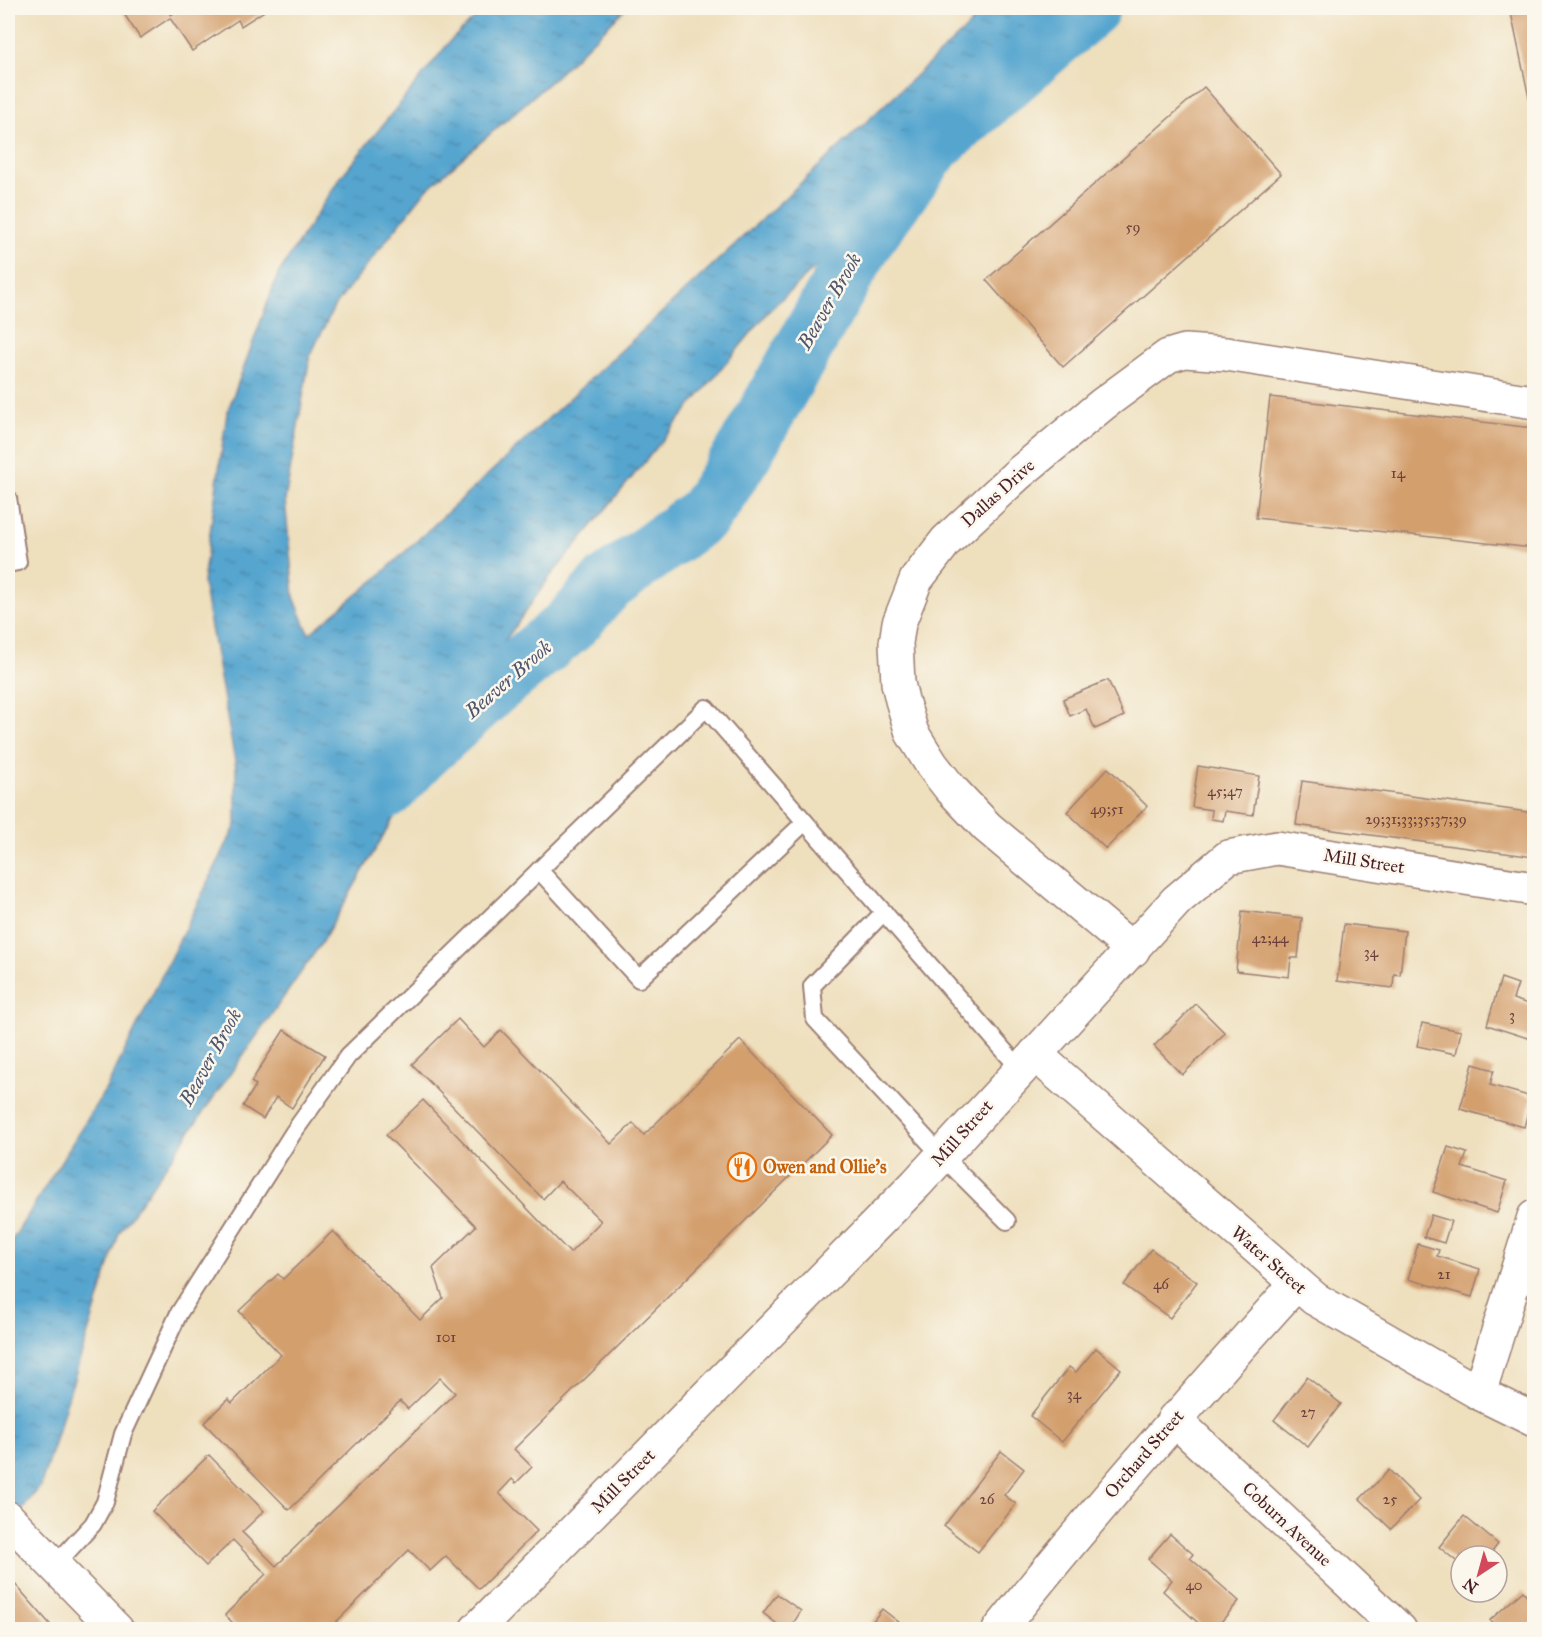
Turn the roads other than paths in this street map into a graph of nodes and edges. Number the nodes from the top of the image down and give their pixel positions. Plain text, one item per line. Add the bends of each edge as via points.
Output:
1 (1534, 402) edge
2 (8, 498) edge
3 (8, 564) edge
4 (805, 822) junction
5 (539, 870) junction
6 (1534, 889) edge
7 (884, 912) junction
8 (1132, 950) junction
9 (1028, 1062) junction
10 (942, 1156) junction
11 (1534, 1217) edge
12 (1007, 1221) dead end
13 (1296, 1284) junction
14 (1479, 1393) junction
15 (1174, 1419) junction
16 (1534, 1420) edge
17 (18, 1530) edge
18 (54, 1566) junction
19 (117, 1629) edge
20 (476, 1629) edge
21 (999, 1629) edge
22 (1400, 1629) edge

1 - 8 street, Dallas Drive via 1226,354 1176,353 1151,366 1018,474 934,555 906,602 896,643 898,683 912,733 950,788 987,827
2 - 3 lane via 18,562
4 - 5 lane via 639,979
4 - 5 lane via 706,708
4 - 7 lane
5 - 18 lane via 348,1056 293,1133 179,1313 123,1434 110,1490 100,1512
6 - 8 street, Mill Street via 1278,848 1228,857 1177,900
7 - 9 lane
7 - 10 lane via 813,986 815,1019
8 - 9 street, Mill Street
9 - 10 street, Mill Street
9 - 13 street, Water Street
10 - 12 lane
10 - 20 street, Mill Street
11 - 14 street
13 - 14 street, Water Street via 1329,1308
13 - 15 street, Orchard Street
14 - 16 street, Water Street
15 - 21 street, Orchard Street
15 - 22 street, Coburn Avenue
17 - 18 street
18 - 19 street

